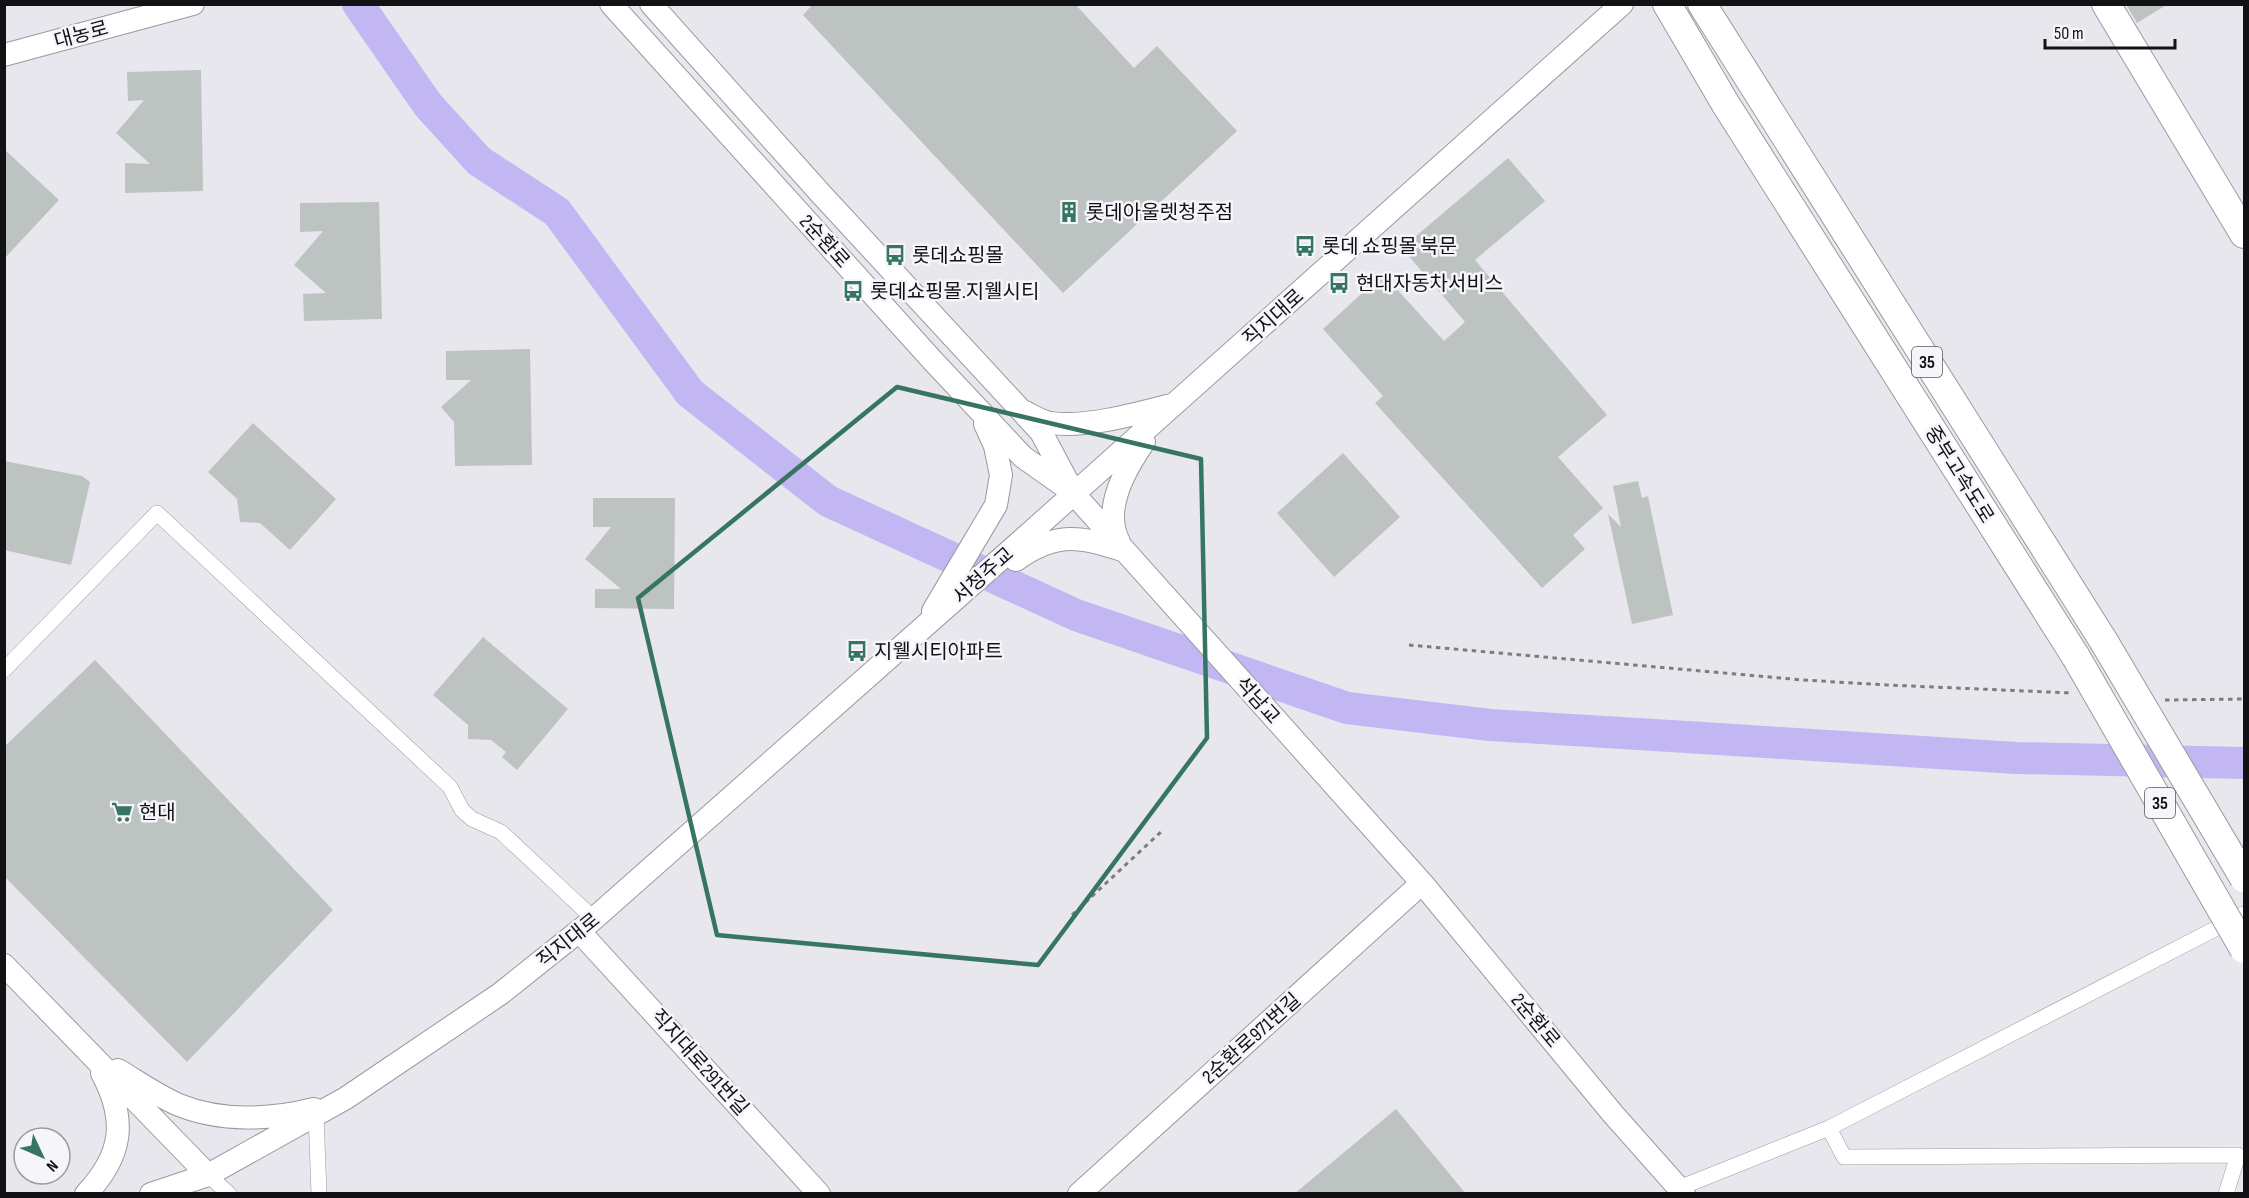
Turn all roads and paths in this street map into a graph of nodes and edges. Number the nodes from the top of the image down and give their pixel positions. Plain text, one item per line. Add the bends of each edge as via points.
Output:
1 (193, 4) edge
2 (609, 4) edge
3 (651, 4) edge
4 (1666, 4) edge
5 (1702, 4) edge
6 (2106, 4) edge
7 (1611, 8) edge
8 (4, 55) edge
9 (2244, 234) edge
10 (1175, 404) junction
11 (977, 409) junction
12 (1021, 410) junction
13 (1074, 494) junction
14 (1031, 541) junction
15 (1126, 553) junction
16 (933, 620) junction
17 (1409, 645) dead end
18 (4, 670) edge
19 (2082, 694) dead end
20 (2163, 699) dead end
21 (2244, 699) edge
22 (1164, 829) dead end
23 (1388, 845) joint
24 (2244, 878) edge
25 (1422, 883) junction
26 (2244, 914) edge
27 (1072, 915) dead end
28 (587, 925) junction
29 (2244, 949) edge
30 (4, 965) edge
31 (93, 1056) junction
32 (346, 1098) junction
33 (316, 1115) junction
34 (1829, 1128) junction
35 (208, 1175) junction
36 (1682, 1191) edge
37 (86, 1194) edge
38 (151, 1194) edge
39 (229, 1194) edge
40 (319, 1194) edge
41 (819, 1194) edge
42 (1079, 1194) edge
43 (2226, 1194) edge

1 - 8 street, 대농로
2 - 11 street, 2순환로
3 - 12 street, 2순환로
4 - 29 highway, 중부고속도로 / 35, bridge via 2076,657
5 - 24 highway, 중부고속도로 / 35, bridge via 2103,640
6 - 9 highway
7 - 10 street, 직지대로
10 - 12 street via 1131,416 1077,422 1051,423
10 - 13 street, 직지대로
10 - 15 street via 1137,452 1120,487 1112,521
11 - 13 street, 2순환로 via 1023,457
11 - 16 street via 995,446 1001,475 996,505 949,583
12 - 13 street, 2순환로 via 1041,432
13 - 14 street, 직지대로
13 - 15 street, 2순환로
14 - 15 street via 1067,539 1102,543
14 - 16 street, 서청주교
15 - 23 street, 석남교
16 - 28 street, 직지대로
17 - 19 path via 1803,680
18 - 28 street via 157,513 450,787 462,810 501,832
20 - 21 path
22 - 27 path
23 - 25 street, 2순환로
25 - 36 street, 2순환로 via 1613,1114
25 - 42 street, 2순환로971번길
26 - 34 street
28 - 32 street, 직지대로 via 500,994
28 - 41 street, 직지대로291번길
30 - 31 street
31 - 32 street via 180,1106 224,1116 264,1117 307,1111
31 - 35 street
31 - 37 street via 113,1097 119,1134 109,1163
32 - 33 street, 직지대로
33 - 35 street, 직지대로
33 - 40 street
34 - 36 street
34 - 43 street via 1844,1157 2238,1155
35 - 38 street, 직지대로
35 - 39 street

